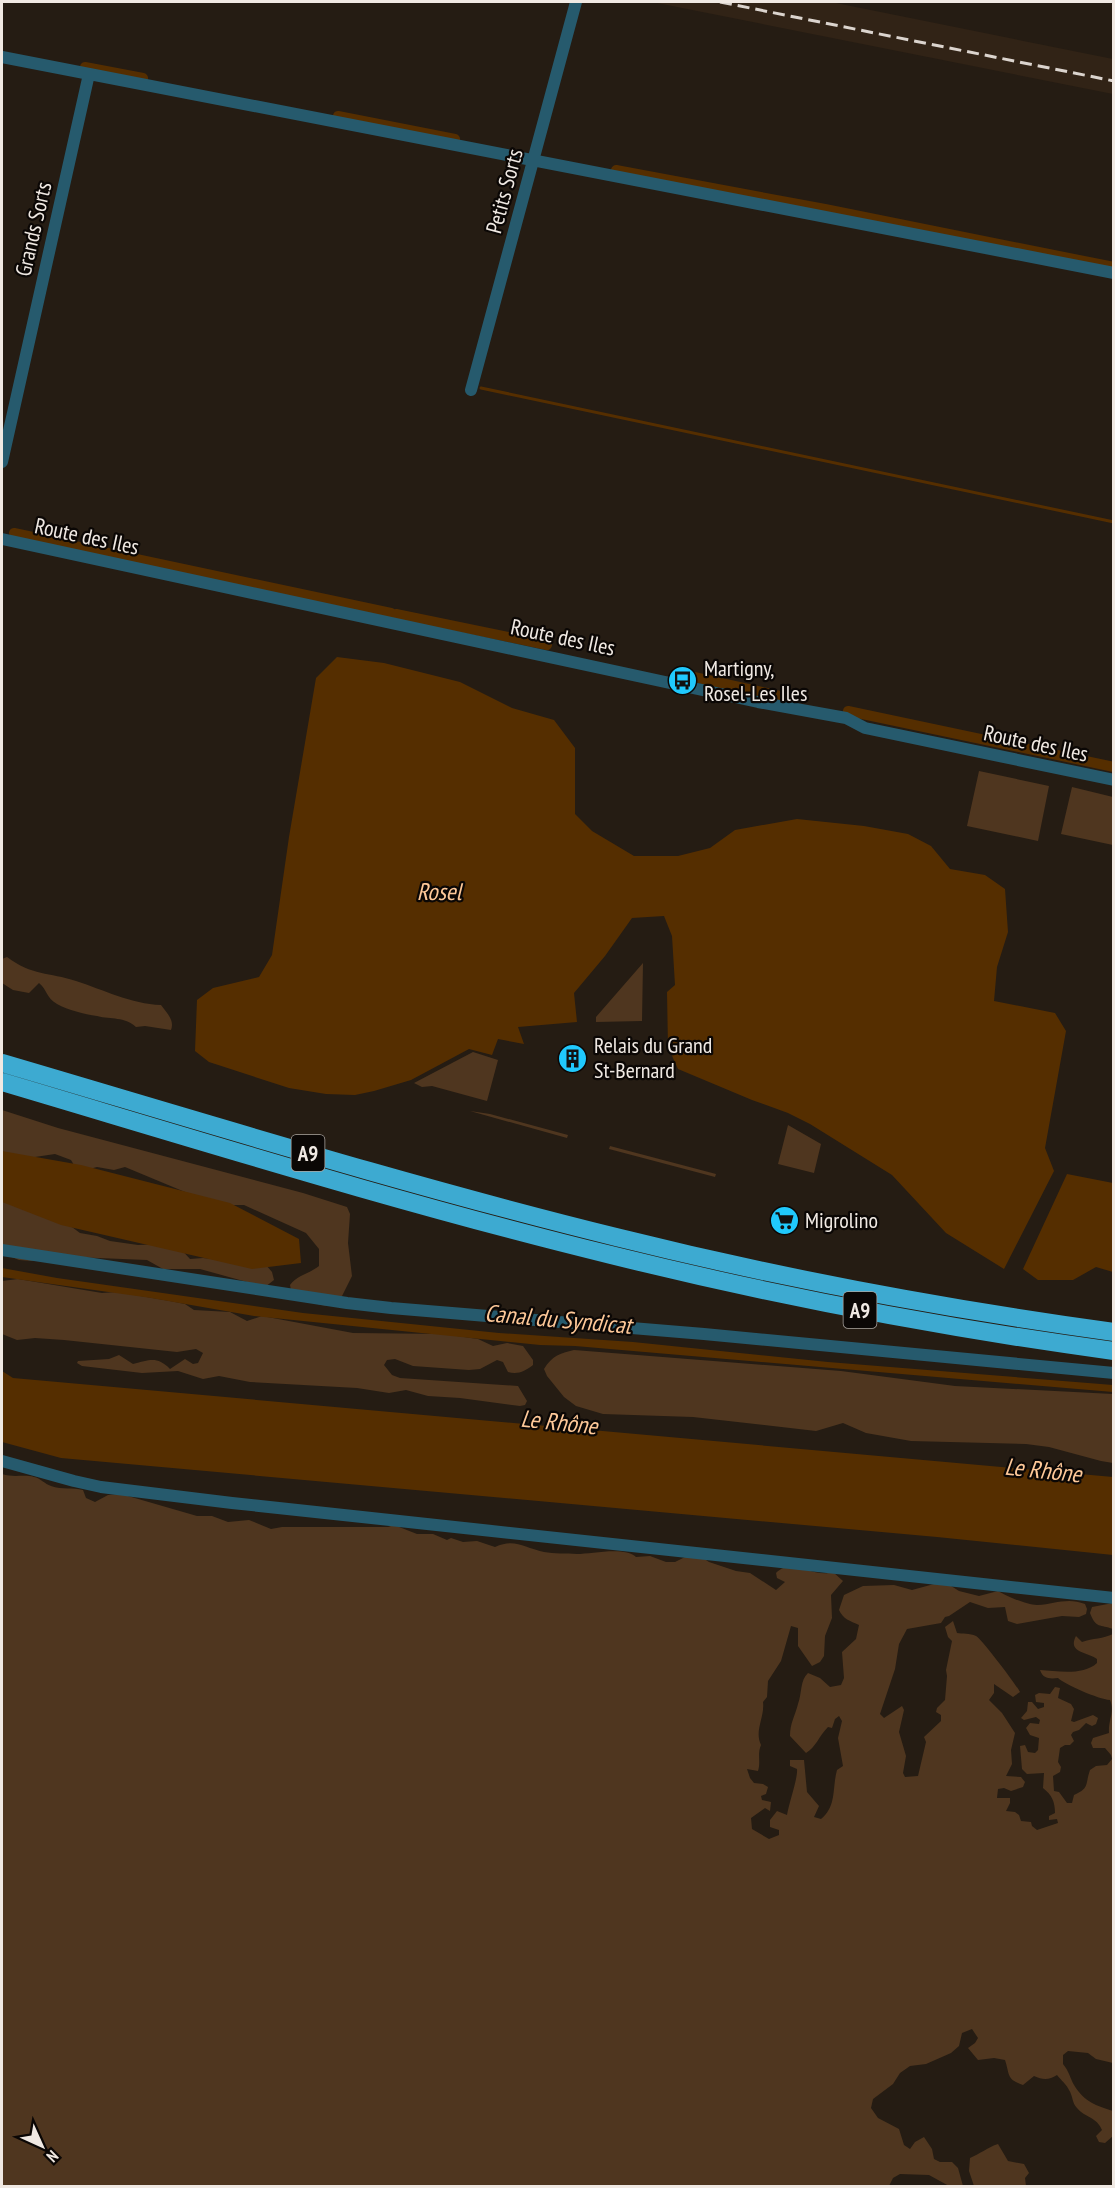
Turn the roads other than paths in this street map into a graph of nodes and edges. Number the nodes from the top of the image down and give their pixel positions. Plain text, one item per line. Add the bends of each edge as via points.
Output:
1 (576, 2) edge
2 (2, 57) edge
3 (89, 74) junction
4 (534, 161) junction
5 (1113, 273) edge
6 (471, 390) dead end
7 (2, 462) edge
8 (2, 539) edge
9 (1113, 780) edge
10 (2, 1063) edge
11 (2, 1082) edge
12 (2, 1250) edge
13 (1113, 1332) edge
14 (1113, 1351) edge
15 (1113, 1373) edge
16 (2, 1461) edge
17 (1113, 1598) edge

1 - 4 street, Petits Sorts
2 - 3 street
3 - 4 street
3 - 7 street, Grands Sorts
4 - 5 street
4 - 6 street, Petits Sorts
8 - 9 street, Route des Iles via 846,718 865,728
10 - 13 highway, A9 via 360,1168 617,1238 859,1291
11 - 14 highway, A9 via 610,1255 851,1308
12 - 15 street via 380,1307
16 - 17 street via 100,1487

